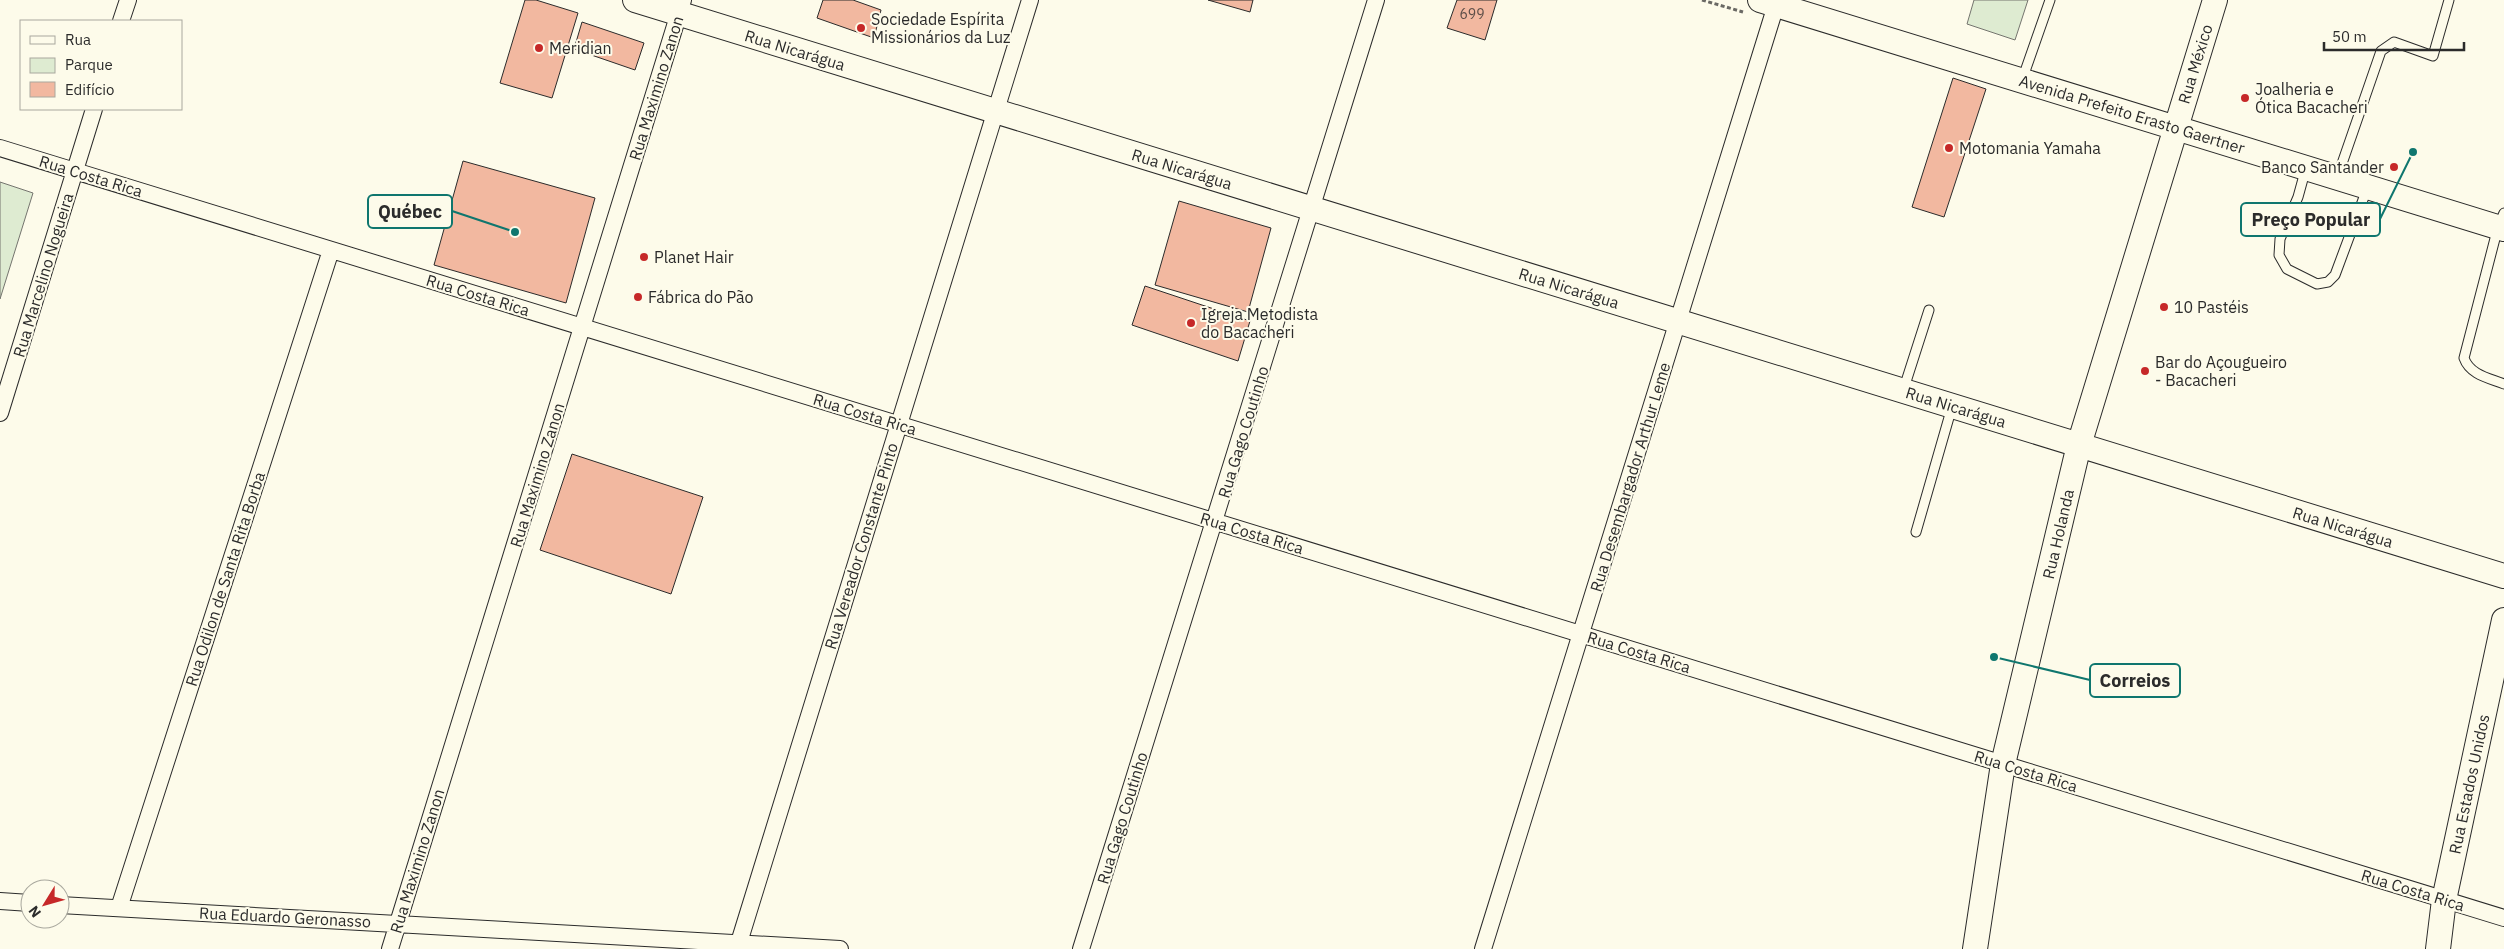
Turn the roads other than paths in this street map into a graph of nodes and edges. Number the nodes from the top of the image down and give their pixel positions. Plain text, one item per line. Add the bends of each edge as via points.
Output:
1 (128, 0) edge
2 (634, 0) edge
3 (1030, 0) edge
4 (1376, 0) edge
5 (2050, 0) edge
6 (2215, 0) edge
7 (2449, 0) edge
8 (1771, 2) edge
9 (681, 7) edge
10 (121, 20) edge
11 (2022, 81) junction
12 (94, 110) edge
13 (996, 111) junction
14 (2176, 128) junction
15 (0, 148) edge
16 (2306, 168) junction
17 (75, 171) junction
18 (2338, 178) junction
19 (2368, 187) junction
20 (1312, 209) junction
21 (2502, 223) edge
22 (331, 250) junction
23 (1929, 310) dead end
24 (1678, 322) junction
25 (582, 327) junction
26 (2504, 384) edge
27 (1903, 391) junction
28 (1952, 406) junction
29 (0, 413) edge
30 (899, 424) junction
31 (2079, 445) junction
32 (1215, 522) junction
33 (1916, 532) dead end
34 (2504, 576) edge
35 (2504, 620) edge
36 (1581, 634) junction
37 (2003, 764) junction
38 (2444, 900) junction
39 (0, 901) edge
40 (20, 902) edge
41 (70, 906) edge
42 (120, 908) junction
43 (2504, 918) edge
44 (398, 924) junction
45 (738, 946) edge
46 (390, 949) edge
47 (840, 949) edge
48 (1081, 949) edge
49 (1483, 949) edge
50 (1975, 949) edge
51 (2438, 949) edge

1 - 10 street
2 - 9 main road, Rua Nicarágua
3 - 13 street, Rua Vereador Constante Pinto
4 - 20 street, Rua Gago Coutinho
5 - 11 lane
6 - 14 main road, Rua México
7 - 18 lane via 2433,56 2394,42 2381,51
8 - 11 main road, Avenida Prefeito Erasto Gaertner
8 - 24 street, Rua Desembargador Arthur Leme
9 - 13 main road, Rua Nicarágua
9 - 25 street, Rua Maximino Zanon
11 - 14 main road, Avenida Prefeito Erasto Gaertner
12 - 17 street, Rua Marcelino Nogueira
13 - 20 main road, Rua Nicarágua
13 - 30 street, Rua Vereador Constante Pinto
14 - 16 main road, Avenida Prefeito Erasto Gaertner
14 - 31 main road, Rua Holanda
15 - 17 street, Rua Costa Rica
16 - 18 main road, Avenida Prefeito Erasto Gaertner
16 - 19 lane via 2280,239 2279,255 2287,269 2317,284 2328,282 2335,275
17 - 22 street, Rua Costa Rica
17 - 29 street, Rua Marcelino Nogueira
18 - 19 main road, Avenida Prefeito Erasto Gaertner
19 - 21 main road, Avenida Prefeito Erasto Gaertner
20 - 24 main road, Rua Nicarágua
20 - 32 street, Rua Gago Coutinho
21 - 26 lane via 2464,358 2467,367 2474,372
22 - 25 street, Rua Costa Rica
22 - 42 street, Rua Odilon de Santa Rita Borba
23 - 27 lane
24 - 27 main road, Rua Nicarágua
24 - 36 street, Rua Desembargador Arthur Leme
25 - 30 street, Rua Costa Rica
25 - 44 street, Rua Maximino Zanon
27 - 28 main road, Rua Nicarágua
28 - 31 main road, Rua Nicarágua
28 - 33 lane
30 - 32 street, Rua Costa Rica
30 - 45 street, Rua Vereador Constante Pinto
31 - 34 main road, Rua Nicarágua
31 - 37 main road, Rua Holanda
32 - 36 street, Rua Costa Rica
32 - 48 street, Rua Gago Coutinho
35 - 38 main road, Rua Estados Unidos
36 - 37 street, Rua Costa Rica
36 - 49 street, Rua Desembargador Arthur Leme
37 - 38 street, Rua Costa Rica
37 - 50 main road, Rua Holanda
38 - 43 street, Rua Costa Rica
38 - 51 main road, Rua Estados Unidos
39 - 40 street
41 - 42 street, Rua Eduardo Geronasso
42 - 44 street, Rua Eduardo Geronasso
44 - 45 street, Rua Eduardo Geronasso
44 - 46 street, Rua Maximino Zanon
45 - 47 street, Rua Eduardo Geronasso

